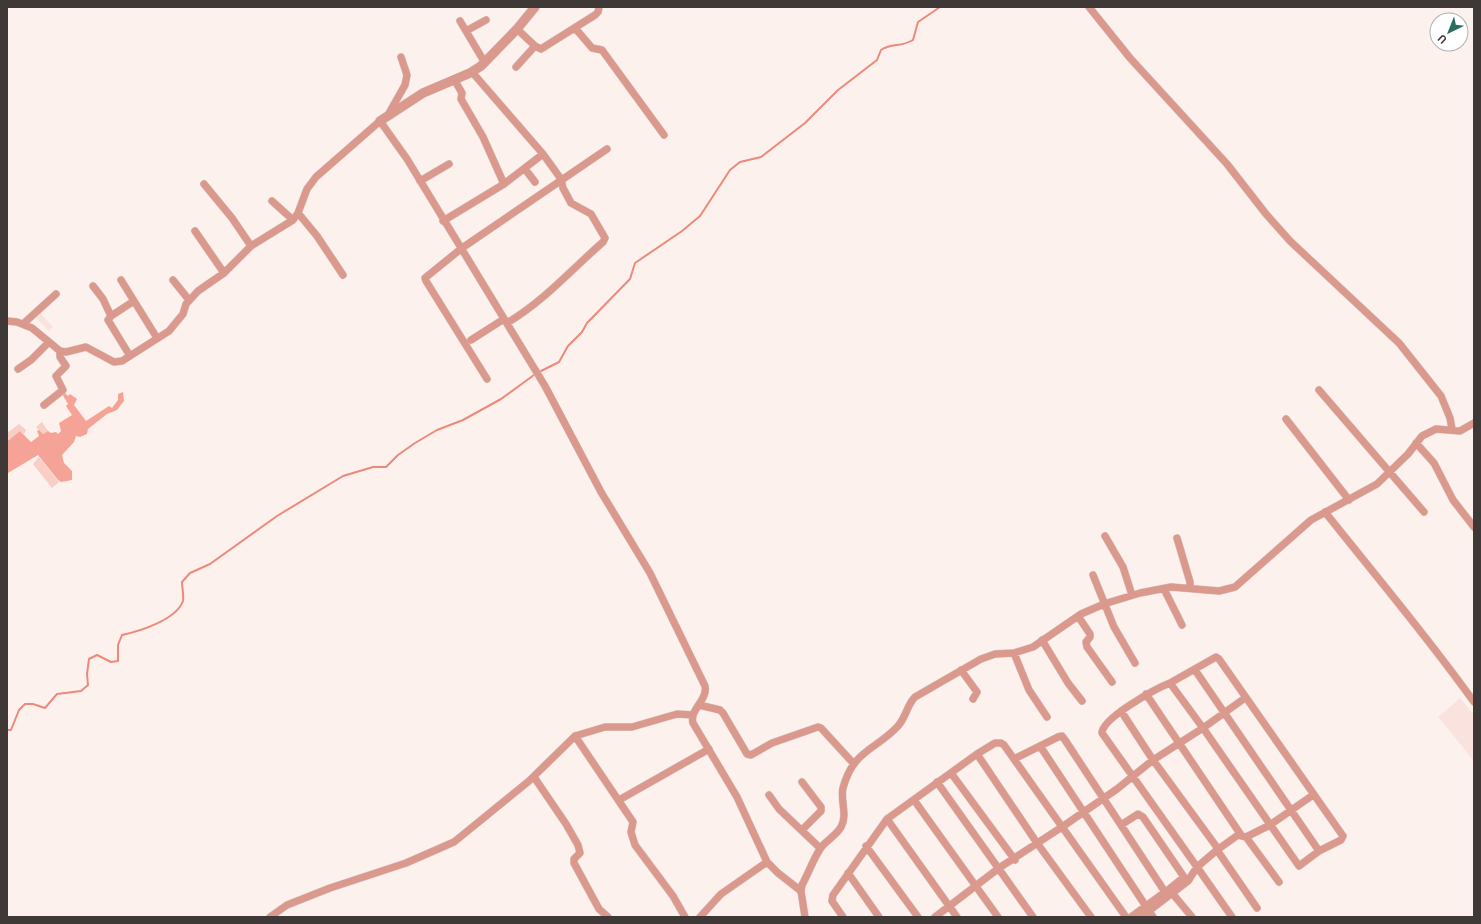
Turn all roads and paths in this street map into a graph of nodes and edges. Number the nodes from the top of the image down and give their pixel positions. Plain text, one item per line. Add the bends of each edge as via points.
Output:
1 (535, 7) edge
2 (599, 7) edge
3 (1089, 7) edge
4 (486, 20) dead end
5 (460, 21) dead end
6 (575, 28) junction
7 (517, 29) junction
8 (466, 31) junction
9 (535, 46) junction
10 (401, 57) dead end
11 (484, 63) junction
12 (516, 67) dead end
13 (472, 72) junction
14 (454, 79) junction
15 (388, 115) junction
16 (380, 121) junction
17 (664, 135) dead end
18 (607, 149) dead end
19 (543, 154) junction
20 (449, 164) dead end
21 (525, 169) junction
22 (561, 179) junction
23 (420, 181) junction
24 (535, 182) dead end
25 (204, 184) dead end
26 (504, 184) junction
27 (272, 201) dead end
28 (298, 213) junction
29 (291, 219) junction
30 (443, 221) junction
31 (195, 231) dead end
32 (251, 246) junction
33 (462, 248) junction
34 (224, 273) junction
35 (343, 275) dead end
36 (121, 280) dead end
37 (173, 280) dead end
38 (93, 286) dead end
39 (56, 294) dead end
40 (189, 300) junction
41 (134, 301) junction
42 (111, 316) junction
43 (7, 321) edge
44 (505, 321) junction
45 (23, 324) junction
46 (157, 338) junction
47 (471, 340) dead end
48 (49, 342) junction
49 (60, 354) junction
50 (130, 356) junction
51 (18, 369) dead end
52 (487, 379) dead end
53 (1319, 390) dead end
54 (44, 405) dead end
55 (1286, 419) dead end
56 (1474, 423) edge
57 (1451, 424) junction
58 (1416, 443) junction
59 (1391, 472) junction
60 (1349, 500) junction
61 (1325, 512) junction
62 (1424, 512) dead end
63 (1474, 527) edge
64 (1105, 536) dead end
65 (1177, 538) dead end
66 (1092, 575) dead end
67 (1190, 585) junction
68 (1164, 589) junction
69 (1131, 591) junction
70 (1103, 601) junction
71 (1078, 616) junction
72 (1182, 625) dead end
73 (1042, 640) junction
74 (1014, 653) junction
75 (1136, 663) dead end
76 (961, 670) junction
77 (1196, 670) junction
78 (1112, 682) dead end
79 (1170, 683) junction
80 (1146, 694) junction
81 (1245, 698) junction
82 (973, 699) dead end
83 (1082, 701) dead end
84 (1474, 702) edge
85 (699, 705) junction
86 (1121, 711) junction
87 (1224, 712) junction
88 (693, 715) junction
89 (1047, 717) dead end
90 (1202, 728) junction
91 (575, 736) junction
92 (1178, 743) junction
93 (1040, 746) junction
94 (709, 749) junction
95 (977, 754) junction
96 (1014, 759) junction
97 (1154, 760) junction
98 (854, 764) junction
99 (951, 774) junction
100 (534, 777) junction
101 (1132, 777) junction
102 (802, 782) dead end
103 (937, 782) junction
104 (769, 795) dead end
105 (1313, 795) junction
106 (1103, 798) junction
107 (619, 800) junction
108 (914, 800) junction
109 (1290, 810) junction
110 (1083, 811) junction
111 (886, 819) junction
112 (1121, 825) junction
113 (1270, 825) junction
114 (1062, 828) junction
115 (802, 830) junction
116 (1243, 836) junction
117 (1035, 844) junction
118 (866, 846) junction
119 (820, 848) junction
120 (1218, 850) junction
121 (1319, 851) junction
122 (1015, 860) junction
123 (767, 862) junction
124 (1194, 867) junction
125 (999, 868) junction
126 (848, 873) junction
127 (1186, 879) junction
128 (1279, 882) dead end
129 (975, 887) junction
130 (801, 891) junction
131 (1169, 892) junction
132 (950, 906) junction
133 (1146, 908) junction
134 (1257, 908) dead end
135 (270, 917) edge
136 (608, 917) edge
137 (685, 917) edge
138 (700, 917) edge
139 (806, 917) edge
140 (843, 917) edge
141 (879, 917) edge
142 (918, 917) edge
143 (935, 917) edge
144 (957, 917) edge
145 (998, 917) edge
146 (1033, 917) edge
147 (1085, 917) edge
148 (1091, 917) edge
149 (1126, 917) edge
150 (1131, 917) edge
151 (1140, 917) edge
152 (1153, 917) edge
153 (1192, 917) edge
154 (1232, 917) edge

1 - 7 street
2 - 6 street via 598,12
3 - 57 street via 1130,58 1226,164 1285,236 1399,343 1441,396
4 - 8 street
5 - 8 street
6 - 9 street via 541,49
6 - 17 street via 592,48 602,50
7 - 9 street
7 - 11 street
8 - 11 street
9 - 12 street
10 - 15 street via 407,75 405,85
11 - 13 street
13 - 14 street
13 - 19 street
14 - 15 street via 423,93
14 - 26 street via 462,92 461,99 480,132
15 - 16 street
16 - 23 street
16 - 28 street via 316,177 307,189
18 - 22 street
19 - 21 street
19 - 22 street
20 - 23 street
21 - 24 street
21 - 26 street
22 - 33 street
22 - 44 street via 569,200 591,214 605,240 545,296
23 - 30 street
25 - 32 street
26 - 30 street
27 - 29 street
28 - 29 street
28 - 35 street
29 - 32 street
30 - 33 street
31 - 34 street
32 - 34 street
33 - 44 street
33 - 52 street via 425,279
34 - 40 street
36 - 41 street
37 - 40 street
38 - 42 street
39 - 45 street
40 - 46 street via 183,314 169,331
41 - 42 street
41 - 46 street
42 - 50 street via 108,320
43 - 45 street
44 - 47 street
44 - 85 street via 545,386 601,492 650,573 705,686 705,694
45 - 48 street via 37,331
46 - 50 street
48 - 49 street
48 - 51 street
49 - 50 street via 88,348 118,362
49 - 54 street via 66,366 56,376 63,390
53 - 59 street
55 - 60 street
56 - 57 street via 1465,429
57 - 58 street via 1428,432
58 - 59 street
58 - 63 street via 1434,463 1454,500
59 - 60 street via 1377,484
59 - 62 street
60 - 61 street
61 - 67 street via 1311,520 1236,587 1218,591
61 - 84 street via 1418,627
64 - 69 street via 1122,567
65 - 67 street
66 - 70 street
67 - 68 street
68 - 69 street
68 - 72 street
69 - 70 street
70 - 71 street
70 - 75 street via 1114,626
71 - 73 street
71 - 78 street via 1090,634 1086,642 1087,647
73 - 74 street via 1033,647
73 - 83 street
74 - 76 street via 995,654
74 - 89 street via 1029,690
76 - 82 street via 977,692
76 - 98 street via 915,697 900,725 870,747
77 - 79 street
77 - 81 street via 1216,657
77 - 87 street
79 - 80 street
79 - 90 street
80 - 86 street
80 - 92 street
81 - 87 street
81 - 105 street
85 - 88 street
85 - 98 street via 723,713 747,754 751,755 772,743 818,727
86 - 97 street
86 - 101 street via 1102,732
87 - 90 street
87 - 109 street
88 - 91 street via 677,714 632,727 605,727
88 - 94 street via 693,723
90 - 92 street
90 - 113 street
91 - 100 street
91 - 107 street
92 - 97 street
92 - 116 street
93 - 96 street
93 - 106 street via 1058,737 1064,738
93 - 110 street
94 - 107 street
94 - 123 street via 737,797
95 - 96 street via 998,742 1004,745
95 - 99 street
95 - 117 street
96 - 114 street
97 - 101 street
97 - 120 street
98 - 119 street via 843,788 844,817 841,827
99 - 103 street
99 - 122 street
100 - 135 street via 454,842 406,863 287,905
100 - 136 street via 572,833 580,854 574,859 574,863 599,909
101 - 106 street
101 - 124 street
102 - 115 street via 821,807 821,811
103 - 108 street
103 - 125 street
104 - 115 street via 779,809
105 - 109 street
105 - 121 street via 1344,838
106 - 110 street
106 - 112 street
107 - 137 street via 633,822 631,832 635,844
108 - 111 street
108 - 129 street
109 - 113 street
109 - 121 street
110 - 114 street
110 - 133 street
111 - 118 street
111 - 132 street
112 - 127 street via 1134,815 1140,815
112 - 131 street
113 - 116 street
113 - 121 street via 1299,866
114 - 117 street
114 - 149 street
115 - 119 street
116 - 120 street via 1236,836
116 - 128 street
117 - 122 street
117 - 147 street
117 - 148 street
118 - 126 street
118 - 142 street
119 - 130 street
120 - 124 street
120 - 134 street
122 - 125 street
123 - 130 street
123 - 138 street via 721,894
124 - 127 street
124 - 154 street
125 - 129 street
125 - 146 street
126 - 140 street via 832,898
126 - 141 street
127 - 131 street
129 - 132 street
129 - 145 street
130 - 139 street
131 - 133 street
131 - 153 street
132 - 143 street
132 - 144 street
133 - 150 street
133 - 151 street
133 - 152 street

